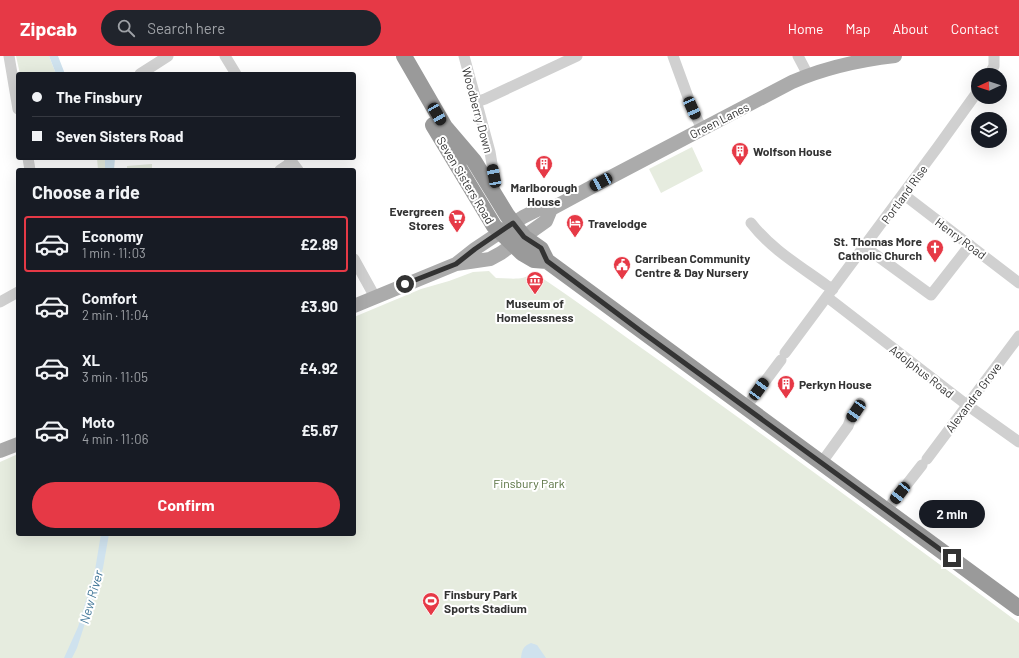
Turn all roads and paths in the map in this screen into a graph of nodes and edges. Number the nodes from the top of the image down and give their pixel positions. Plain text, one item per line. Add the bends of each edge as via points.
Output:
1 (9, 56) edge
2 (168, 56) edge
3 (225, 56) edge
4 (392, 56) edge
5 (404, 56) edge
6 (464, 56) edge
7 (577, 56) edge
8 (673, 56) edge
9 (798, 56) edge
10 (895, 56) edge
11 (994, 56) edge
12 (993, 68) edge
13 (143, 72) edge
14 (235, 72) edge
15 (808, 75) junction
16 (16, 97) edge
17 (971, 101) edge
18 (476, 102) junction
19 (702, 129) junction
20 (293, 163) edge
21 (284, 168) edge
22 (488, 186) junction
23 (903, 194) junction
24 (551, 210) junction
25 (513, 223) junction
26 (751, 224) dead end
27 (500, 233) junction
28 (519, 241) junction
29 (970, 245) junction
30 (865, 247) junction
31 (356, 263) edge
32 (456, 264) junction
33 (1019, 283) edge
34 (16, 293) edge
35 (830, 293) junction
36 (375, 296) junction
37 (0, 302) edge
38 (356, 305) edge
39 (1019, 336) edge
40 (860, 403) dead end
41 (967, 405) junction
42 (746, 407) junction
43 (1019, 442) edge
44 (16, 445) edge
45 (0, 451) edge
46 (822, 462) junction
47 (886, 511) junction
48 (1019, 608) edge

1 - 16 street
2 - 13 street
3 - 14 street
4 - 27 highway, Seven Sisters Road
5 - 22 highway, Seven Sisters Road via 445,127 474,161
6 - 18 street, Woodberry Down
7 - 18 street
8 - 19 street
9 - 15 street
10 - 15 main road, Green Lanes via 869,59
11 - 12 street
15 - 19 main road, Green Lanes
17 - 23 street, Portland Rise
18 - 22 street, Woodberry Down via 494,176 494,182
19 - 24 main road, Green Lanes
20 - 21 street
22 - 25 highway, Seven Sisters Road
23 - 29 street, Henry Road
23 - 30 street, Portland Rise
24 - 25 main road, Green Lanes via 539,209
24 - 28 main road, Green Lanes via 546,221
25 - 27 main road, Green Lanes
25 - 28 highway, Seven Sisters Road
26 - 35 street, Adolphus Road via 775,248 826,285
27 - 28 highway, Seven Sisters Road
27 - 32 main road, Green Lanes
28 - 32 main road, Green Lanes via 490,259
28 - 42 highway, Seven Sisters Road via 534,260 547,261
29 - 30 street via 931,294
29 - 33 street, Henry Road
30 - 35 street, Portland Rise
31 - 36 street
32 - 36 main road, Green Lanes
34 - 37 street
35 - 41 street, Adolphus Road
35 - 42 street, Portland Rise
36 - 38 main road, Green Lanes
39 - 41 street, Alexandra Grove
40 - 46 street via 848,426
41 - 43 street, Adolphus Road
41 - 47 street, Alexandra Grove
42 - 46 highway, Seven Sisters Road
44 - 45 main road
46 - 47 highway, Seven Sisters Road
47 - 48 highway, Seven Sisters Road

